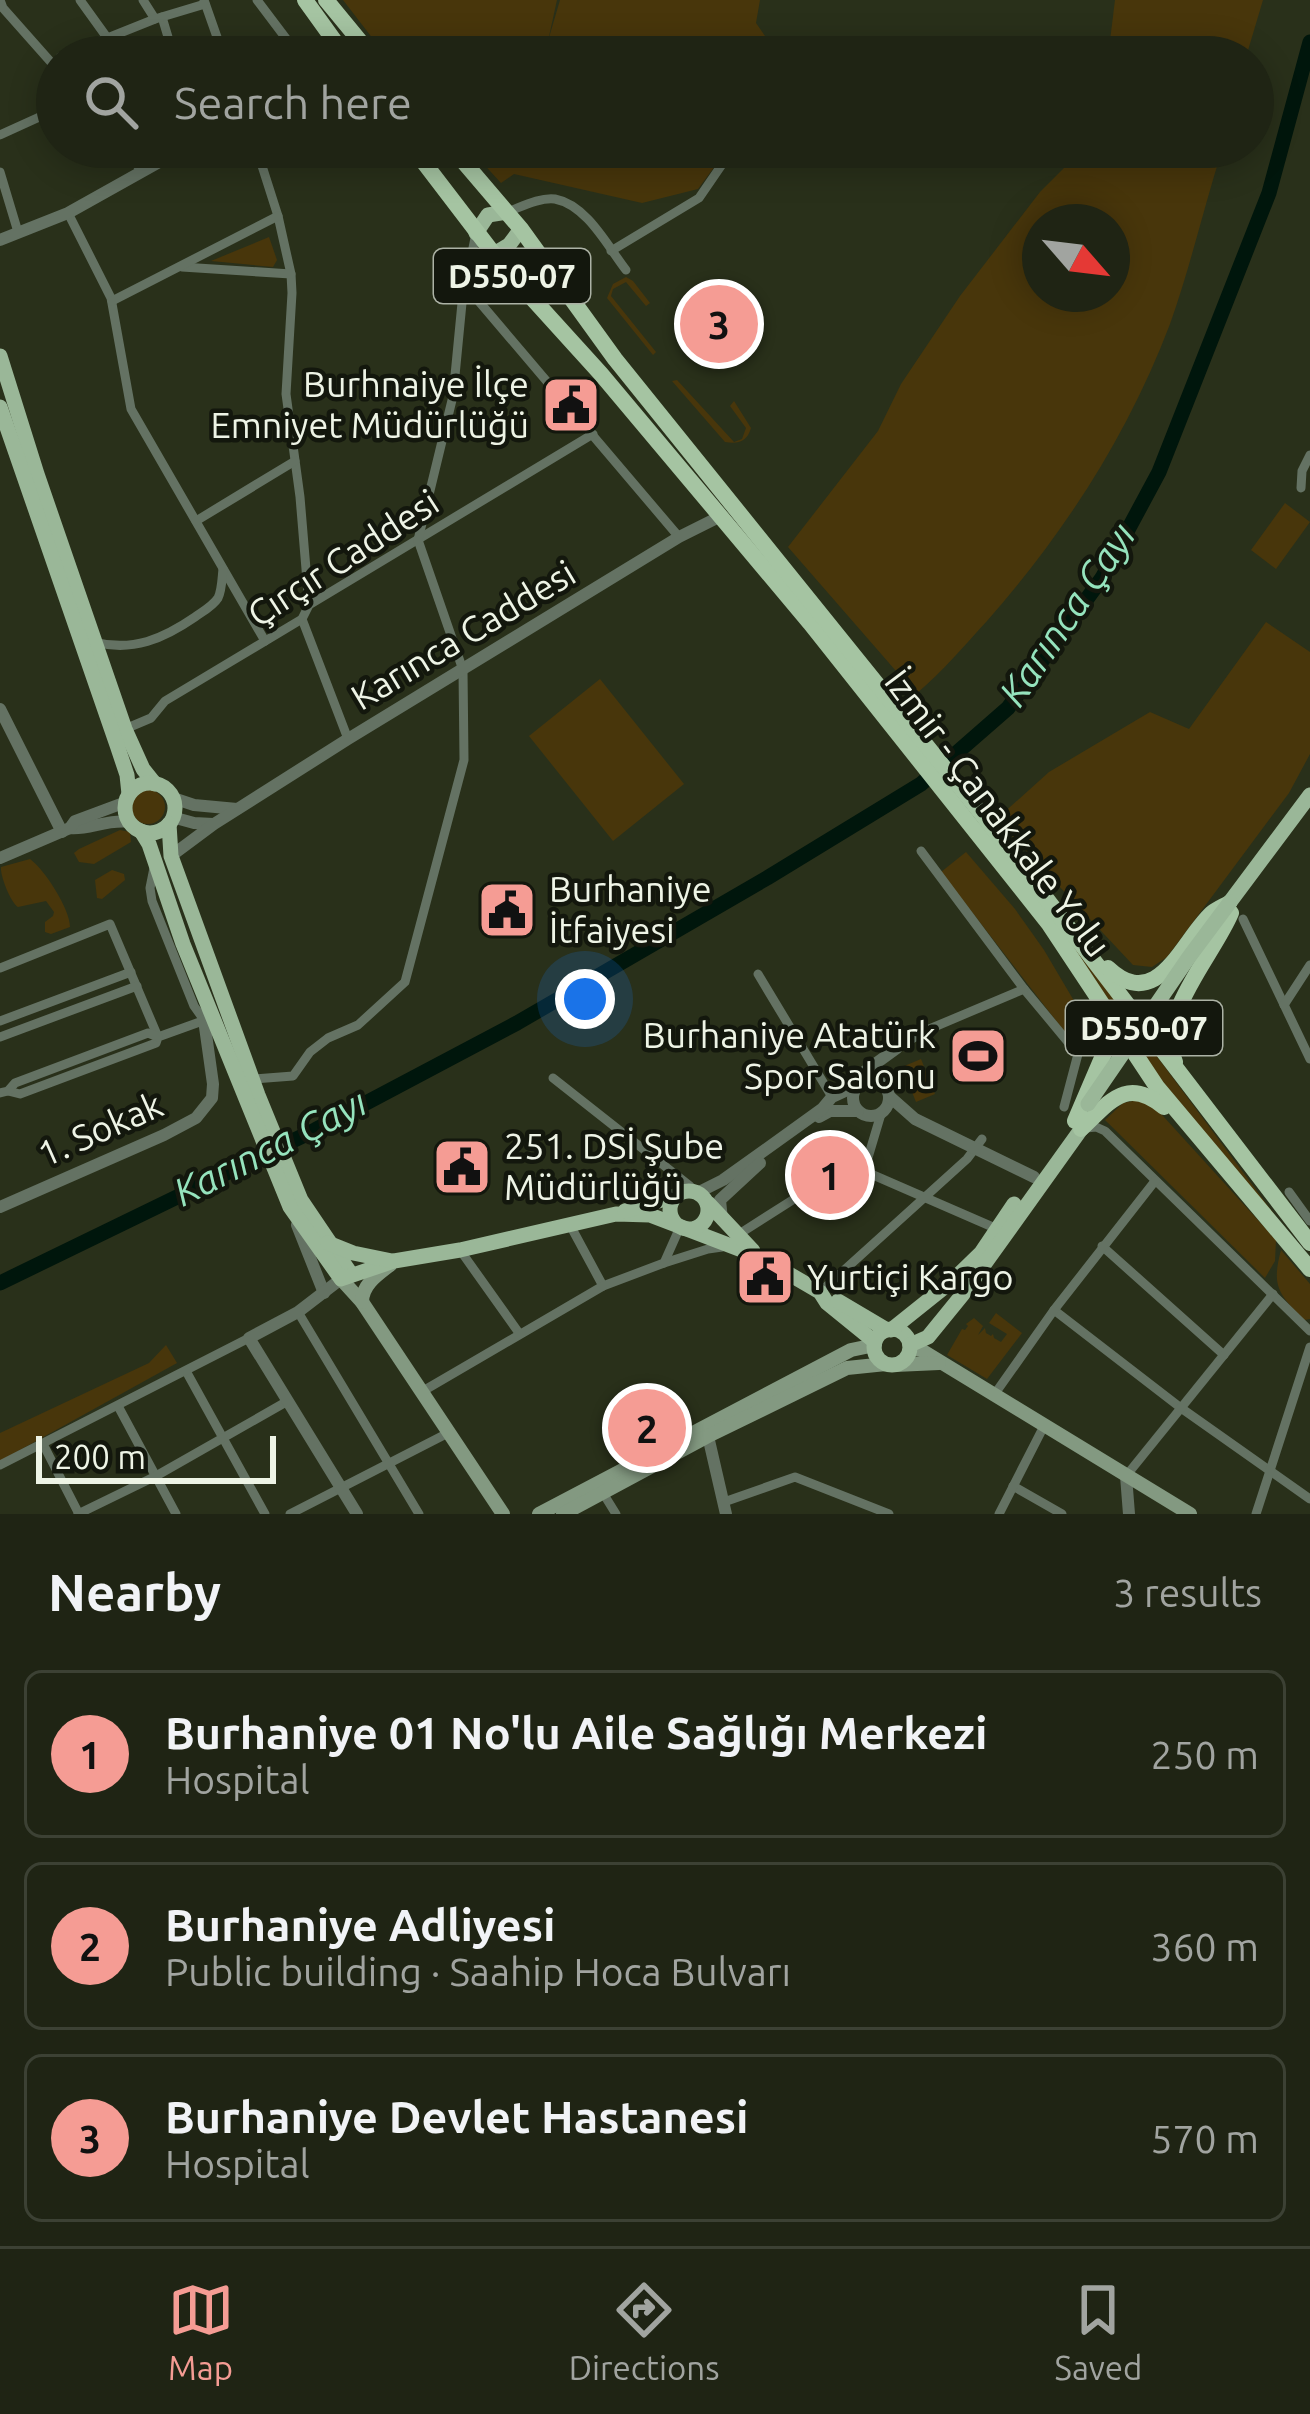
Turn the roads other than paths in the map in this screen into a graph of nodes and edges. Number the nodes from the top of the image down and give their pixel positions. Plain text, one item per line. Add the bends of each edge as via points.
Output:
1 (80, 0) edge
2 (142, 0) edge
3 (257, 0) edge
4 (304, 0) edge
5 (326, 0) edge
6 (0, 2) edge
7 (204, 2) edge
8 (158, 18) junction
9 (108, 36) edge
10 (115, 36) edge
11 (165, 36) edge
12 (216, 36) edge
13 (284, 36) edge
14 (331, 36) edge
15 (356, 36) edge
16 (36, 40) edge
17 (36, 119) edge
18 (0, 135) edge
19 (140, 168) edge
20 (147, 168) edge
21 (263, 168) edge
22 (428, 168) edge
23 (469, 168) edge
24 (720, 168) edge
25 (142, 171) junction
26 (0, 172) edge
27 (538, 201) junction
28 (506, 212) junction
29 (68, 213) junction
30 (278, 216) junction
31 (520, 229) junction
32 (18, 232) junction
33 (476, 233) junction
34 (0, 240) edge
35 (611, 251) junction
36 (494, 254) junction
37 (180, 267) junction
38 (626, 270) dead end
39 (467, 272) junction
40 (291, 274) junction
41 (465, 285) junction
42 (112, 301) junction
43 (0, 356) edge
44 (0, 407) edge
45 (593, 434) junction
46 (1310, 455) edge
47 (295, 461) junction
48 (1301, 488) dead end
49 (721, 515) junction
50 (196, 521) junction
51 (679, 537) junction
52 (418, 540) junction
53 (223, 569) junction
54 (309, 605) junction
55 (302, 619) junction
56 (265, 641) junction
57 (94, 642) junction
58 (463, 670) junction
59 (2, 717) edge
60 (897, 721) junction
61 (125, 729) junction
62 (349, 739) junction
63 (155, 784) junction
64 (1310, 795) edge
65 (128, 798) junction
66 (172, 798) junction
67 (238, 809) junction
68 (1310, 809) edge
69 (973, 817) junction
70 (170, 821) junction
71 (214, 824) junction
72 (135, 826) junction
73 (66, 830) junction
74 (921, 851) dead end
75 (0, 858) edge
76 (163, 860) junction
77 (1235, 912) junction
78 (1077, 939) junction
79 (1310, 964) edge
80 (1077, 967) junction
81 (0, 968) edge
82 (130, 972) junction
83 (758, 974) dead end
84 (136, 986) junction
85 (1024, 989) junction
86 (1284, 1005) junction
87 (208, 1019) junction
88 (0, 1021) edge
89 (232, 1023) junction
90 (158, 1036) junction
91 (0, 1037) edge
92 (897, 1048) junction
93 (1310, 1060) edge
94 (553, 1078) dead end
95 (1183, 1079) junction
96 (858, 1085) junction
97 (887, 1090) junction
98 (4, 1092) edge
99 (252, 1092) junction
100 (832, 1097) junction
101 (872, 1116) junction
102 (915, 1119) junction
103 (1074, 1119) junction
104 (1195, 1135) junction
105 (979, 1144) junction
106 (864, 1171) junction
107 (1034, 1177) junction
108 (1155, 1181) junction
109 (1289, 1192) dead end
110 (693, 1195) junction
111 (925, 1197) junction
112 (296, 1204) junction
113 (0, 1207) edge
114 (616, 1214) junction
115 (722, 1221) junction
116 (1310, 1222) edge
117 (570, 1225) junction
118 (680, 1227) junction
119 (995, 1228) junction
120 (732, 1241) junction
121 (328, 1243) junction
122 (1310, 1243) edge
123 (1102, 1246) junction
124 (460, 1250) junction
125 (394, 1262) junction
126 (664, 1263) junction
127 (1310, 1269) edge
128 (346, 1277) junction
129 (603, 1286) junction
130 (324, 1293) junction
131 (822, 1294) junction
132 (1273, 1294) junction
133 (362, 1302) junction
134 (1054, 1310) junction
135 (298, 1312) junction
136 (1310, 1331) edge
137 (519, 1333) junction
138 (882, 1337) junction
139 (249, 1338) junction
140 (910, 1347) junction
141 (1310, 1347) edge
142 (1224, 1355) junction
143 (891, 1365) junction
144 (944, 1365) junction
145 (186, 1371) junction
146 (423, 1391) junction
147 (994, 1395) junction
148 (286, 1402) junction
149 (118, 1406) junction
150 (1181, 1408) junction
151 (1044, 1426) junction
152 (450, 1432) junction
153 (708, 1436) junction
154 (224, 1439) junction
155 (43, 1444) junction
156 (388, 1463) junction
157 (0, 1465) edge
158 (1269, 1472) junction
159 (156, 1476) junction
160 (1126, 1476) junction
161 (1013, 1486) junction
162 (342, 1487) junction
163 (602, 1492) junction
164 (1310, 1499) edge
165 (725, 1508) edge
166 (78, 1514) edge
167 (176, 1514) edge
168 (265, 1514) edge
169 (290, 1514) edge
170 (357, 1514) edge
171 (419, 1514) edge
172 (503, 1514) edge
173 (539, 1514) edge
174 (563, 1514) edge
175 (616, 1514) edge
176 (889, 1514) edge
177 (999, 1514) edge
178 (1062, 1514) edge
179 (1129, 1514) edge
180 (1190, 1514) edge
181 (1256, 1514) edge

1 - 9 street
2 - 8 street
3 - 13 street
4 - 14 highway
5 - 15 highway
6 - 16 street
7 - 8 street
7 - 12 street
8 - 10 street
8 - 11 street
17 - 18 street
19 - 25 street
20 - 25 street
21 - 30 street
22 - 33 highway, İzmir - Çanakkale Yolu / D550-07
23 - 28 highway, D550-07
24 - 35 street via 699,198
25 - 29 street
26 - 32 street
27 - 28 street
27 - 31 street
27 - 35 street via 556,199 580,212
28 - 31 highway, D550-07
28 - 33 main road via 488,215
29 - 32 street
29 - 42 street
30 - 37 street
30 - 40 street
31 - 36 main road
31 - 60 highway, D550-07
32 - 34 street
33 - 36 highway, İzmir - Çanakkale Yolu / D550-07
33 - 39 street
35 - 38 street
36 - 39 street
36 - 49 highway, İzmir - Çanakkale Yolu / D550-07
37 - 40 street
37 - 42 street
39 - 41 street
40 - 47 street via 286,394
41 - 45 street
41 - 52 street via 453,396
42 - 50 street via 131,410
43 - 57 main road
44 - 65 main road via 127,775
45 - 51 street
45 - 52 street, Çırçır Caddesi
46 - 48 street
47 - 50 street
47 - 54 street
49 - 51 street, Karınca Caddesi
49 - 60 highway, İzmir - Çanakkale Yolu / D550-07
50 - 53 street
51 - 58 street, Karınca Caddesi
52 - 54 street, Çırçır Caddesi
52 - 58 street
53 - 56 street
53 - 57 street via 218,598 164,637
54 - 55 street, Çırçır Caddesi
55 - 56 street, Çırçır Caddesi
55 - 62 street
56 - 61 street, Çırçır Caddesi
57 - 61 main road
58 - 62 street, Karınca Caddesi
58 - 99 street via 464,760 405,982 358,1025 310,1052 293,1076
59 - 73 street
60 - 69 highway, İzmir - Çanakkale Yolu / D550-07
61 - 63 main road
62 - 67 street, Karınca Caddesi
63 - 65 main road
63 - 66 main road
64 - 77 main road
65 - 72 main road
65 - 73 street
66 - 67 street
66 - 70 main road
67 - 71 street, Karınca Caddesi
68 - 77 main road
69 - 78 highway, İzmir - Çanakkale Yolu / D550-07
69 - 80 highway, İzmir - Çanakkale Yolu / D550-07
70 - 71 street
70 - 72 main road via 154,832
70 - 76 main road
71 - 76 street, Karınca Caddesi
72 - 73 street via 104,821
72 - 76 main road
73 - 75 street
74 - 85 street
76 - 87 main road
76 - 89 main road
77 - 78 highway via 1212,914 1166,970 1135,984
77 - 86 street
77 - 95 highway via 1173,1020 1170,1045
77 - 103 main road, bridge via 1189,957 1092,1106
78 - 95 highway, İzmir - Çanakkale Yolu / D550-07
79 - 86 street
80 - 103 highway via 1106,1051
80 - 104 highway, İzmir - Çanakkale Yolu / D550-07
81 - 82 street via 110,924
82 - 84 street
82 - 88 street
83 - 100 street
84 - 90 street
84 - 91 street
85 - 92 street
85 - 103 street via 1078,1054
86 - 93 street
87 - 89 street
87 - 90 street
87 - 99 main road
87 - 113 street, 1. Sokak via 212,1098 196,1118
89 - 99 main road
90 - 98 street
92 - 96 street
92 - 97 street
94 - 110 street
95 - 122 highway, İzmir - Çanakkale Yolu / D550-07
96 - 97 street via 871,1079
96 - 100 street
96 - 101 street via 853,1101
97 - 101 street via 888,1106
97 - 102 street
99 - 112 main road
100 - 110 street
101 - 102 street
101 - 106 street
101 - 115 street via 818,1117 730,1187 720,1200
102 - 105 street
103 - 104 highway via 1140,1092
103 - 107 main road
103 - 108 street via 1105,1131
103 - 140 main road via 963,1294
104 - 127 highway, İzmir - Çanakkale Yolu / D550-07
105 - 107 street
105 - 111 street
106 - 111 street
106 - 120 street via 849,1203 802,1194
107 - 119 main road
108 - 123 street
108 - 132 street
109 - 116 street
110 - 114 main road
110 - 115 main road
110 - 118 main road via 673,1201 670,1213
110 - 118 main road via 708,1212 703,1223
111 - 119 street
111 - 131 street
112 - 121 main road
112 - 128 main road
112 - 130 street
114 - 117 main road
114 - 118 main road
115 - 120 main road
117 - 124 main road
117 - 129 street
118 - 120 main road
118 - 126 street
119 - 138 main road via 951,1282
120 - 126 street
120 - 131 main road
121 - 125 main road
121 - 128 main road
123 - 134 street
123 - 142 street
124 - 125 main road
124 - 137 street
125 - 128 main road
125 - 133 main road via 367,1286
126 - 129 street
128 - 130 street
128 - 133 main road
129 - 137 street
130 - 135 street
131 - 138 main road
132 - 136 street
132 - 142 street
133 - 146 main road
134 - 147 street
134 - 150 street
135 - 139 street
135 - 156 street
137 - 146 street
138 - 140 main road via 904,1334
138 - 143 main road via 878,1358
138 - 173 main road
139 - 145 street
139 - 148 street
140 - 143 main road
140 - 144 main road
141 - 158 street
142 - 150 street
143 - 144 main road
143 - 153 main road via 847,1368
144 - 147 main road
145 - 149 street
145 - 154 street
146 - 152 main road
147 - 151 main road
148 - 154 street
148 - 162 street
149 - 155 street
149 - 159 street
150 - 158 street
150 - 160 street
151 - 160 main road
151 - 161 street
152 - 156 street
152 - 172 main road
153 - 163 main road
153 - 165 street
154 - 159 street
154 - 168 street
155 - 157 street
155 - 166 street
156 - 162 street
156 - 171 street
158 - 164 street
158 - 181 street
159 - 166 street
159 - 167 street
160 - 179 street
160 - 180 main road
161 - 177 street
161 - 178 street
162 - 169 street
162 - 170 street
163 - 174 main road
163 - 175 street
165 - 176 street via 796,1477

